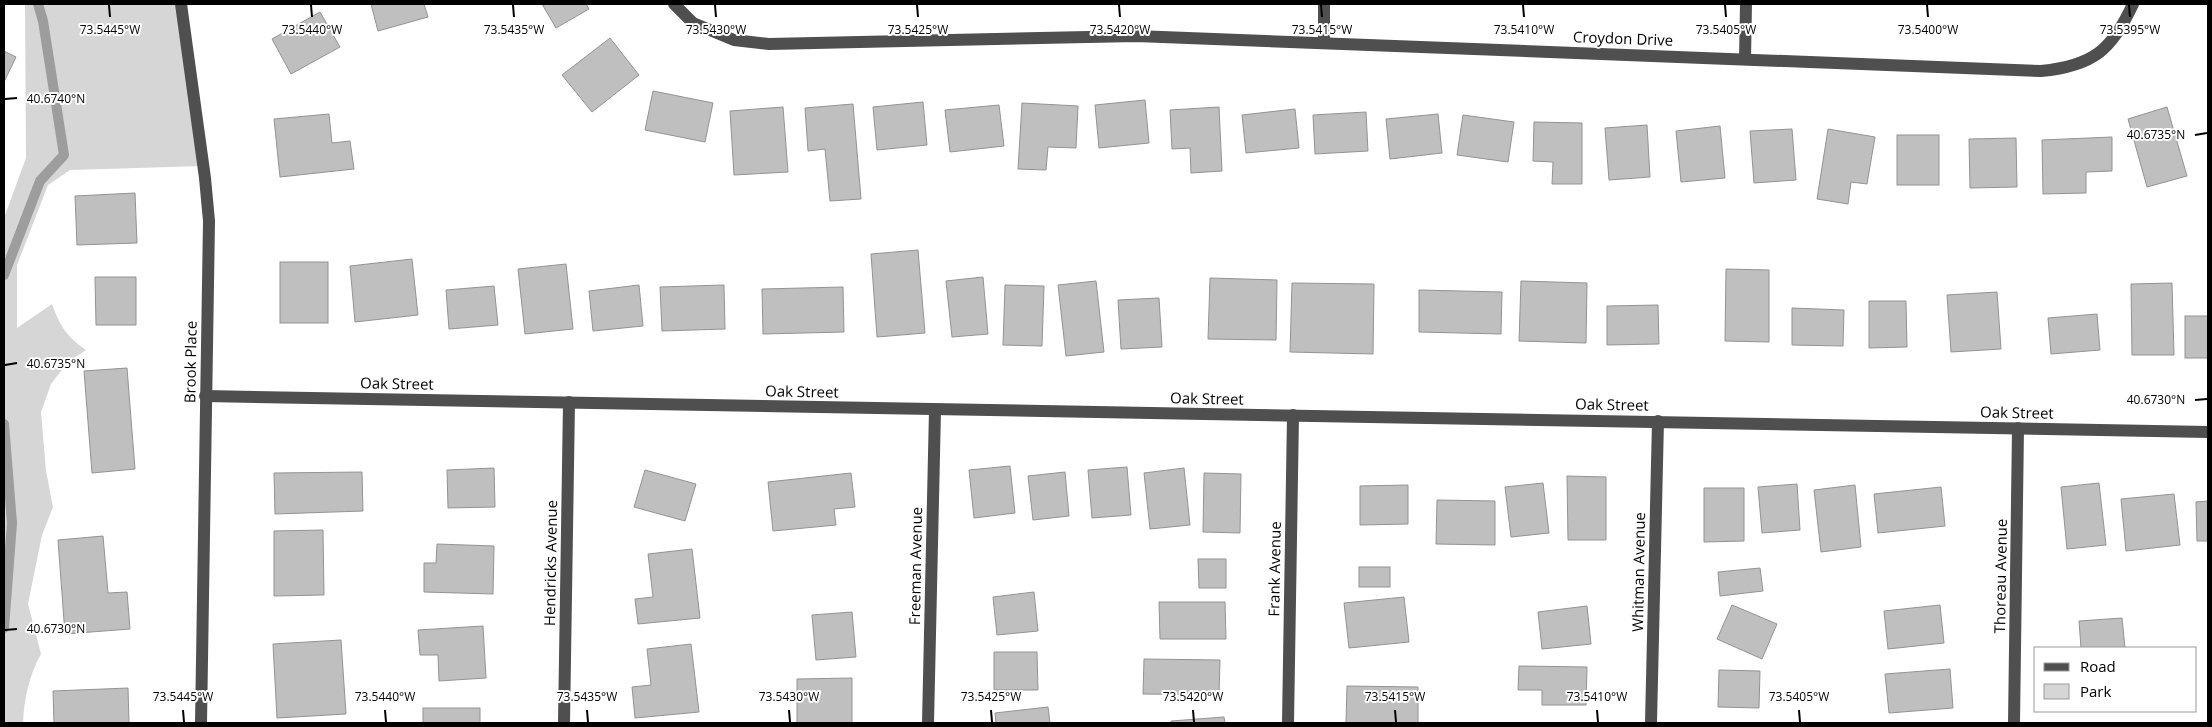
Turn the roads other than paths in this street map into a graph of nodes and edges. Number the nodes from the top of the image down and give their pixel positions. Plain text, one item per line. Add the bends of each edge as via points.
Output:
1 (181, 4) edge
2 (674, 4) edge
3 (1324, 4) edge
4 (1746, 4) edge
5 (2133, 4) edge
6 (1324, 43) junction
7 (1745, 59) junction
8 (205, 396) junction
9 (570, 402) junction
10 (935, 410) junction
11 (1293, 415) junction
12 (1658, 421) junction
13 (2018, 428) junction
14 (2208, 432) edge
15 (202, 723) edge
16 (564, 723) edge
17 (928, 723) edge
18 (1288, 723) edge
19 (1651, 723) edge
20 (2014, 723) edge

1 - 8 street, Brook Place via 208,200
2 - 6 street, Croydon Drive via 693,23 734,40 769,44 1136,36
3 - 6 street
4 - 7 street
5 - 7 street, Croydon Drive via 2120,31 2105,48 2084,62 2062,69 2042,71
6 - 7 street, Croydon Drive
8 - 9 street, Oak Street
8 - 15 street, Brook Place
9 - 10 street, Oak Street
9 - 16 street, Hendricks Avenue
10 - 11 street, Oak Street
10 - 17 street, Freeman Avenue
11 - 12 street, Oak Street
11 - 18 street, Frank Avenue
12 - 13 street, Oak Street
12 - 19 street, Whitman Avenue
13 - 14 street, Oak Street
13 - 20 street, Thoreau Avenue

